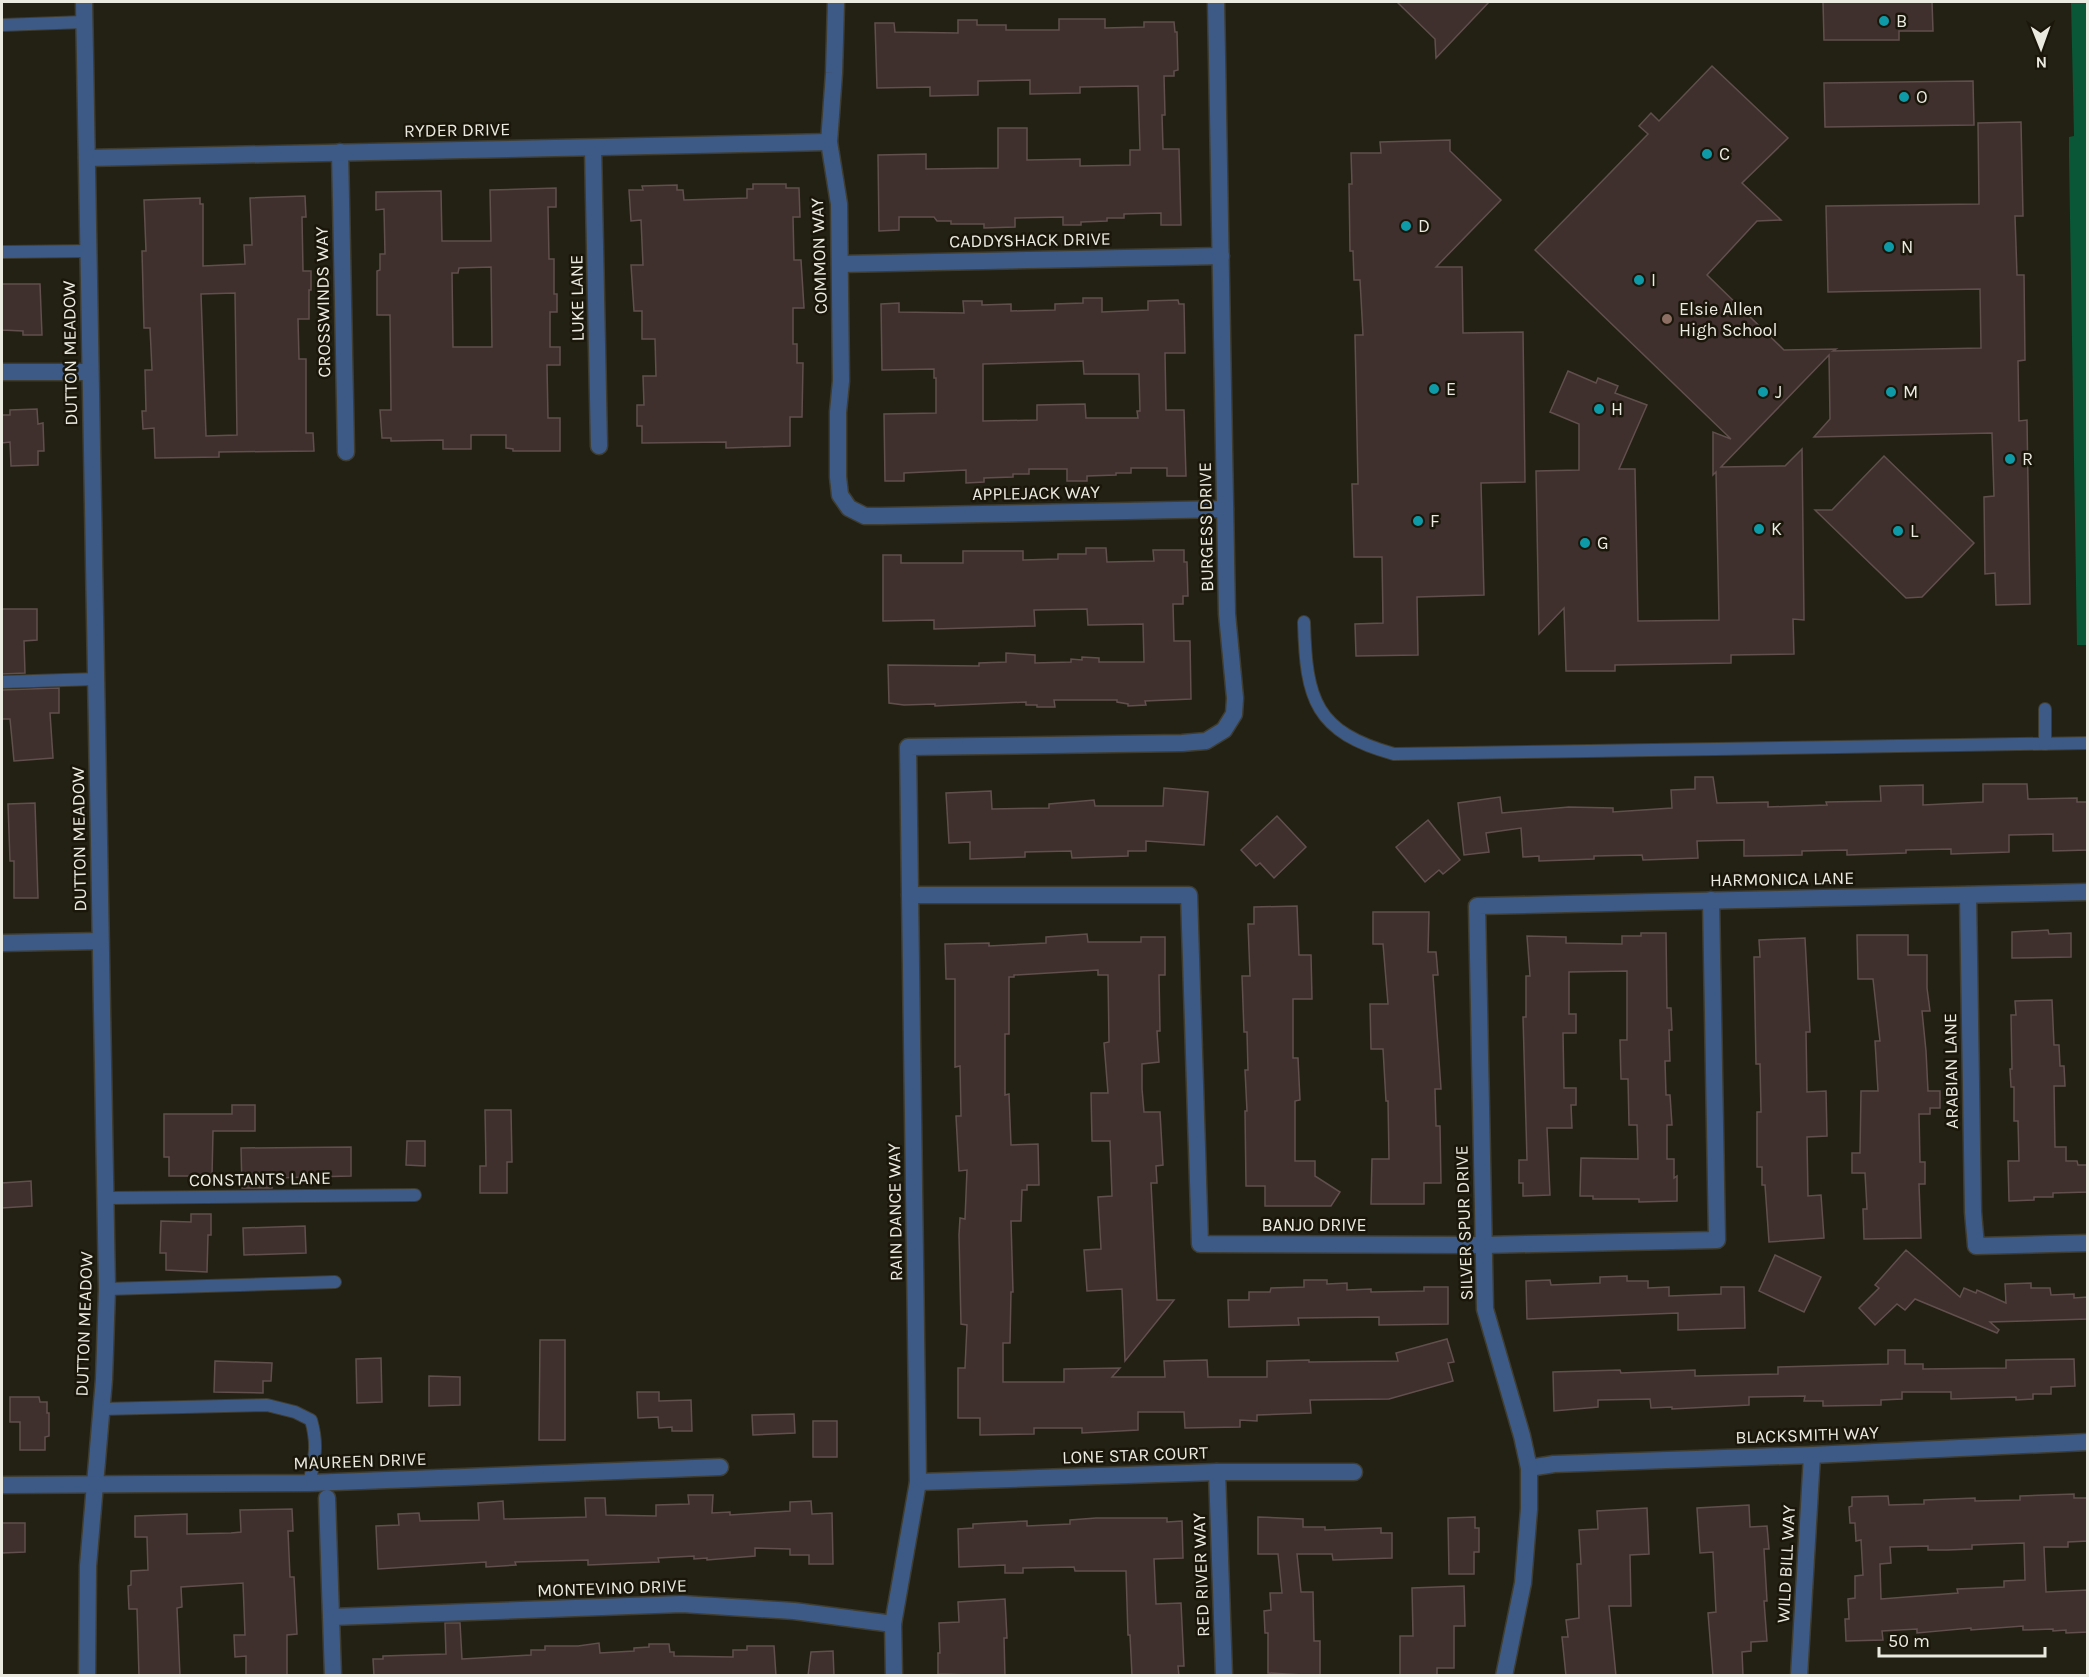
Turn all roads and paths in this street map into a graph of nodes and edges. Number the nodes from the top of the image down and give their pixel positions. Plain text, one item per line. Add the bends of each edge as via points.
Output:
1 (84, 2) edge
2 (836, 2) edge
3 (1216, 2) edge
4 (84, 22) junction
5 (2, 25) edge
6 (829, 142) junction
7 (593, 148) junction
8 (340, 152) junction
9 (87, 158) junction
10 (88, 250) junction
11 (2, 252) edge
12 (1221, 256) junction
13 (840, 264) junction
14 (2, 372) edge
15 (90, 372) junction
16 (599, 446) dead end
17 (346, 452) dead end
18 (849, 508) joint
19 (1225, 509) junction
20 (1304, 622) dead end
21 (96, 678) junction
22 (2, 682) edge
23 (2045, 709) dead end
24 (2088, 743) edge
25 (2045, 744) junction
26 (908, 747) joint
27 (2088, 892) edge
28 (910, 895) junction
29 (1968, 895) junction
30 (1711, 900) junction
31 (1477, 906) joint
32 (100, 941) junction
33 (2, 943) edge
34 (415, 1195) dead end
35 (106, 1198) junction
36 (2088, 1243) edge
37 (1483, 1245) junction
38 (335, 1282) dead end
39 (107, 1289) junction
40 (101, 1409) junction
41 (2088, 1442) edge
42 (1812, 1455) junction
43 (720, 1467) dead end
44 (1529, 1468) junction
45 (1218, 1472) junction
46 (1354, 1472) dead end
47 (918, 1482) junction
48 (309, 1483) junction
49 (94, 1484) junction
50 (2, 1485) edge
51 (327, 1498) dead end
52 (332, 1617) junction
53 (893, 1624) junction
54 (87, 1676) edge
55 (333, 1676) edge
56 (894, 1676) edge
57 (1224, 1676) edge
58 (1504, 1676) edge
59 (1799, 1676) edge

1 - 4 street, DUTTON MEADOW
2 - 6 street, COMMON WAY
3 - 12 street, BURGESS DRIVE
4 - 5 lane
4 - 9 street, DUTTON MEADOW
6 - 7 street, RYDER DRIVE
6 - 13 street, COMMON WAY via 839,204
7 - 8 street, RYDER DRIVE
7 - 16 street, LUKE LANE
8 - 9 street, RYDER DRIVE
8 - 17 street, CROSSWINDS WAY
9 - 10 street, DUTTON MEADOW
10 - 11 lane
10 - 15 street, DUTTON MEADOW
12 - 13 street, CADDYSHACK DRIVE
12 - 19 street, BURGESS DRIVE
13 - 18 street, COMMON WAY via 838,477 840,495
14 - 15 street
15 - 21 street, DUTTON MEADOW
18 - 19 street, APPLEJACK WAY via 865,516
19 - 26 street, BURGESS DRIVE via 1227,614 1235,698 1233,714 1224,730 1206,741 1182,743
20 - 25 lane via 1308,679 1314,699 1326,717 1343,734 1367,747 1394,754 1535,747
21 - 22 lane
21 - 32 street, DUTTON MEADOW
23 - 25 lane
24 - 25 lane
26 - 28 street, RAIN DANCE WAY
27 - 29 street, HARMONICA LANE
28 - 37 street, BANJO DRIVE via 1189,895 1200,1244
28 - 47 street, RAIN DANCE WAY
29 - 30 street, HARMONICA LANE
29 - 36 street, ARABIAN LANE via 1976,1246
30 - 31 street, HARMONICA LANE
30 - 37 street, BANJO DRIVE via 1717,1240
31 - 37 street, SILVER SPUR DRIVE
32 - 33 street
32 - 35 street, DUTTON MEADOW
34 - 35 lane, CONSTANTS LANE
35 - 39 street, DUTTON MEADOW
37 - 44 street, SILVER SPUR DRIVE via 1485,1309
38 - 39 lane
39 - 40 street, DUTTON MEADOW
40 - 48 lane via 267,1405 295,1412 311,1420 316,1437
40 - 49 street, DUTTON MEADOW
41 - 42 street, BLACKSMITH WAY
42 - 44 street, BLACKSMITH WAY
42 - 59 street, WILD BILL WAY
43 - 48 street, MAUREEN DRIVE
44 - 58 street, SILVER SPUR DRIVE via 1523,1583
45 - 46 street, LONE STAR COURT
45 - 47 street, LONE STAR COURT
45 - 57 street, RED RIVER WAY
47 - 53 street, RAIN DANCE WAY
48 - 49 street, MAUREEN DRIVE
49 - 50 street, MAUREEN DRIVE
49 - 54 street, DUTTON MEADOW via 88,1566
51 - 52 street
52 - 53 street, MONTEVINO DRIVE via 682,1604 794,1611
52 - 55 street
53 - 56 street, RAIN DANCE WAY

